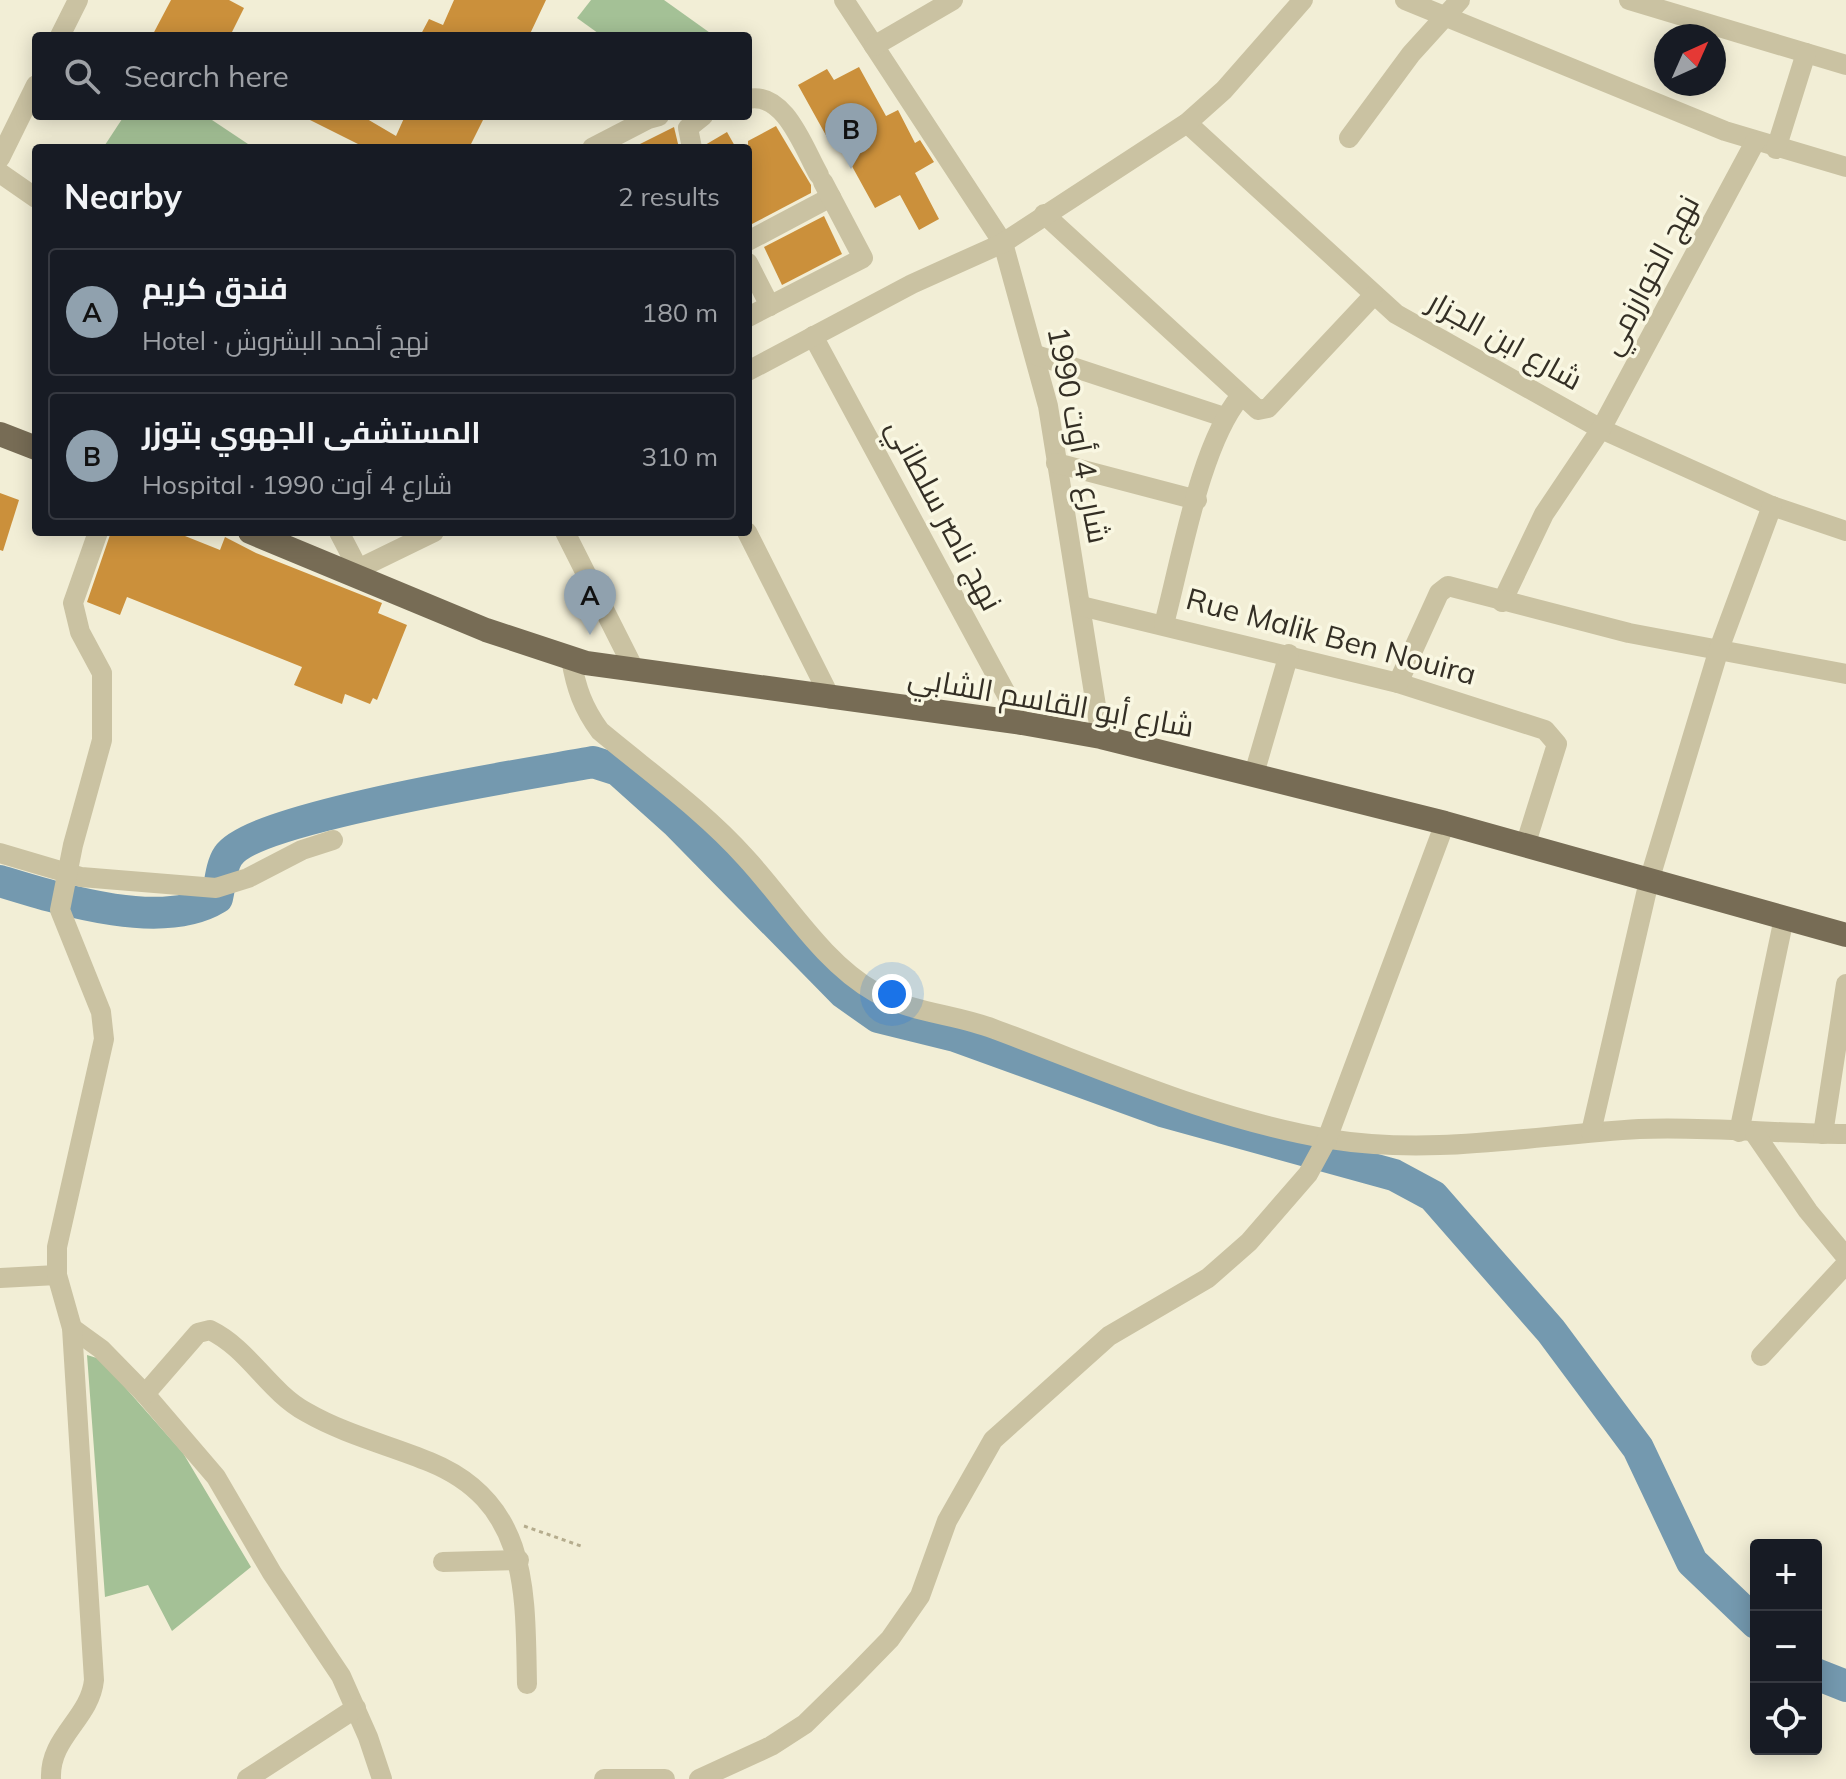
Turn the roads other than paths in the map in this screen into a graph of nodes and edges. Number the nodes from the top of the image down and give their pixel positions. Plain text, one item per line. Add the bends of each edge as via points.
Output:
1 (78, 0) edge
2 (844, 0) edge
3 (953, 0) edge
4 (1303, 0) edge
5 (1405, 0) edge
6 (1460, 0) edge
7 (1629, 0) edge
8 (1446, 18) junction
9 (62, 32) edge
10 (874, 46) junction
11 (1806, 53) junction
12 (1846, 65) edge
13 (32, 93) edge
14 (752, 98) edge
15 (651, 120) edge
16 (1187, 123) junction
17 (1349, 138) dead end
18 (1755, 142) junction
19 (600, 144) edge
20 (1776, 149) junction
21 (1, 159) edge
22 (1846, 167) edge
23 (824, 185) junction
24 (32, 194) edge
25 (1044, 214) junction
26 (752, 238) edge
27 (1003, 243) junction
28 (752, 271) edge
29 (1373, 296) junction
30 (770, 306) junction
31 (752, 315) edge
32 (813, 336) junction
33 (1036, 355) junction
34 (752, 369) edge
35 (1240, 397) junction
36 (1224, 417) junction
37 (1601, 429) junction
38 (0, 434) edge
39 (32, 446) edge
40 (1056, 463) junction
41 (1197, 500) junction
42 (1772, 506) junction
43 (1846, 531) edge
44 (97, 536) edge
45 (261, 536) edge
46 (348, 536) edge
47 (427, 536) edge
48 (567, 536) edge
49 (749, 536) edge
50 (361, 574) junction
51 (1502, 602) junction
52 (1081, 606) junction
53 (1164, 624) junction
54 (1719, 649) junction
55 (1289, 654) junction
56 (571, 659) junction
57 (634, 669) junction
58 (1846, 674) edge
59 (1398, 683) junction
60 (831, 699) junction
61 (1022, 723) junction
62 (1101, 737) junction
63 (1254, 774) junction
64 (1445, 823) junction
65 (333, 840) dead end
66 (1525, 846) junction
67 (0, 853) edge
68 (65, 881) junction
69 (1649, 881) junction
70 (1784, 918) junction
71 (1846, 935) edge
72 (1846, 984) edge
73 (1591, 1132) junction
74 (1747, 1133) junction
75 (1823, 1134) junction
76 (1846, 1134) edge
77 (1324, 1144) junction
78 (1846, 1257) edge
79 (1846, 1264) edge
80 (57, 1275) junction
81 (0, 1278) edge
82 (72, 1328) junction
83 (1761, 1356) dead end
84 (145, 1394) junction
85 (519, 1560) junction
86 (443, 1562) dead end
87 (527, 1684) dead end
88 (356, 1708) junction
89 (51, 1779) edge
90 (247, 1779) edge
91 (382, 1779) edge
92 (604, 1779) edge
93 (665, 1779) edge
94 (699, 1779) edge

1 - 9 street
2 - 10 street, شارع 4 أوت 1990
3 - 10 street
4 - 16 street via 1224,90
5 - 8 street
6 - 8 street
7 - 11 street
8 - 17 street via 1418,45
8 - 18 street
10 - 27 street, شارع 4 أوت 1990
11 - 12 street
11 - 20 street
13 - 21 street
14 - 23 street via 761,97 777,107
15 - 19 street
16 - 25 street
16 - 29 street, شارع ابن الجزار
18 - 20 street
18 - 37 street, نهج الخوارزمي
20 - 22 street
21 - 24 street
23 - 26 street
23 - 30 street via 863,258
25 - 27 street
25 - 35 street
27 - 32 street
27 - 33 street, شارع 4 أوت 1990
28 - 30 street
29 - 35 street via 1268,408 1258,410
29 - 37 street, شارع ابن الجزار
30 - 31 street
32 - 34 street
32 - 61 street, نهج ناصر سلطاني
33 - 36 street
33 - 40 street, شارع 4 أوت 1990
35 - 36 street
36 - 41 street
37 - 42 street, شارع ابن الجزار
37 - 51 street, نهج الخوارزمي via 1544,514
38 - 39 main road
40 - 41 street
40 - 52 street, شارع 4 أوت 1990
41 - 53 street
42 - 43 street, شارع ابن الجزار
42 - 54 street
44 - 68 street via 73,603 80,632 102,673 102,740
45 - 50 main road, شارع أبو القاسم الشابي
46 - 50 street
47 - 50 street
48 - 57 street
49 - 60 street
50 - 56 main road, شارع أبو القاسم الشابي via 486,630
51 - 54 street
51 - 59 street via 1454,586 1443,588
52 - 53 street, Rue Malik Ben Nouira
52 - 62 street, شارع 4 أوت 1990
53 - 55 street, Rue Malik Ben Nouira
54 - 58 street
54 - 69 street
55 - 59 street, Rue Malik Ben Nouira
55 - 63 street
56 - 57 main road, شارع أبو القاسم الشابي
56 - 77 street via 580,699 600,731 744,855 816,940 874,992
57 - 60 main road, شارع أبو القاسم الشابي
59 - 66 street, Rue Malik Ben Nouira via 1545,730 1557,744
60 - 61 main road, شارع أبو القاسم الشابي
61 - 62 main road, شارع أبو القاسم الشابي
62 - 63 main road, شارع أبو القاسم الشابي
63 - 64 main road, شارع أبو القاسم الشابي
64 - 66 main road, شارع أبو القاسم الشابي
64 - 77 street
65 - 68 street via 216,888
66 - 69 main road, شارع أبو القاسم الشابي
67 - 68 street
68 - 80 street via 60,910 101,1012 104,1039 60,1225
69 - 70 main road, شارع أبو القاسم الشابي
69 - 73 street
70 - 71 main road, شارع أبو القاسم الشابي
70 - 74 street
72 - 75 street
73 - 74 street via 1678,1127
73 - 77 street via 1482,1145
74 - 75 street
74 - 78 street
75 - 76 street
77 - 94 street via 1308,1174 1249,1242 1208,1278 1109,1336 993,1440 947,1521 920,1596 890,1639 853,1677 805,1724
79 - 83 street
80 - 81 street
80 - 82 street
82 - 84 street
82 - 89 street via 94,1680 87,1705 55,1751
84 - 85 street via 198,1333 210,1330 233,1344 294,1406 328,1425 455,1475 491,1502
84 - 88 street via 216,1477 272,1573 324,1647
85 - 86 street
85 - 87 street
88 - 90 street
88 - 91 street
92 - 93 street

